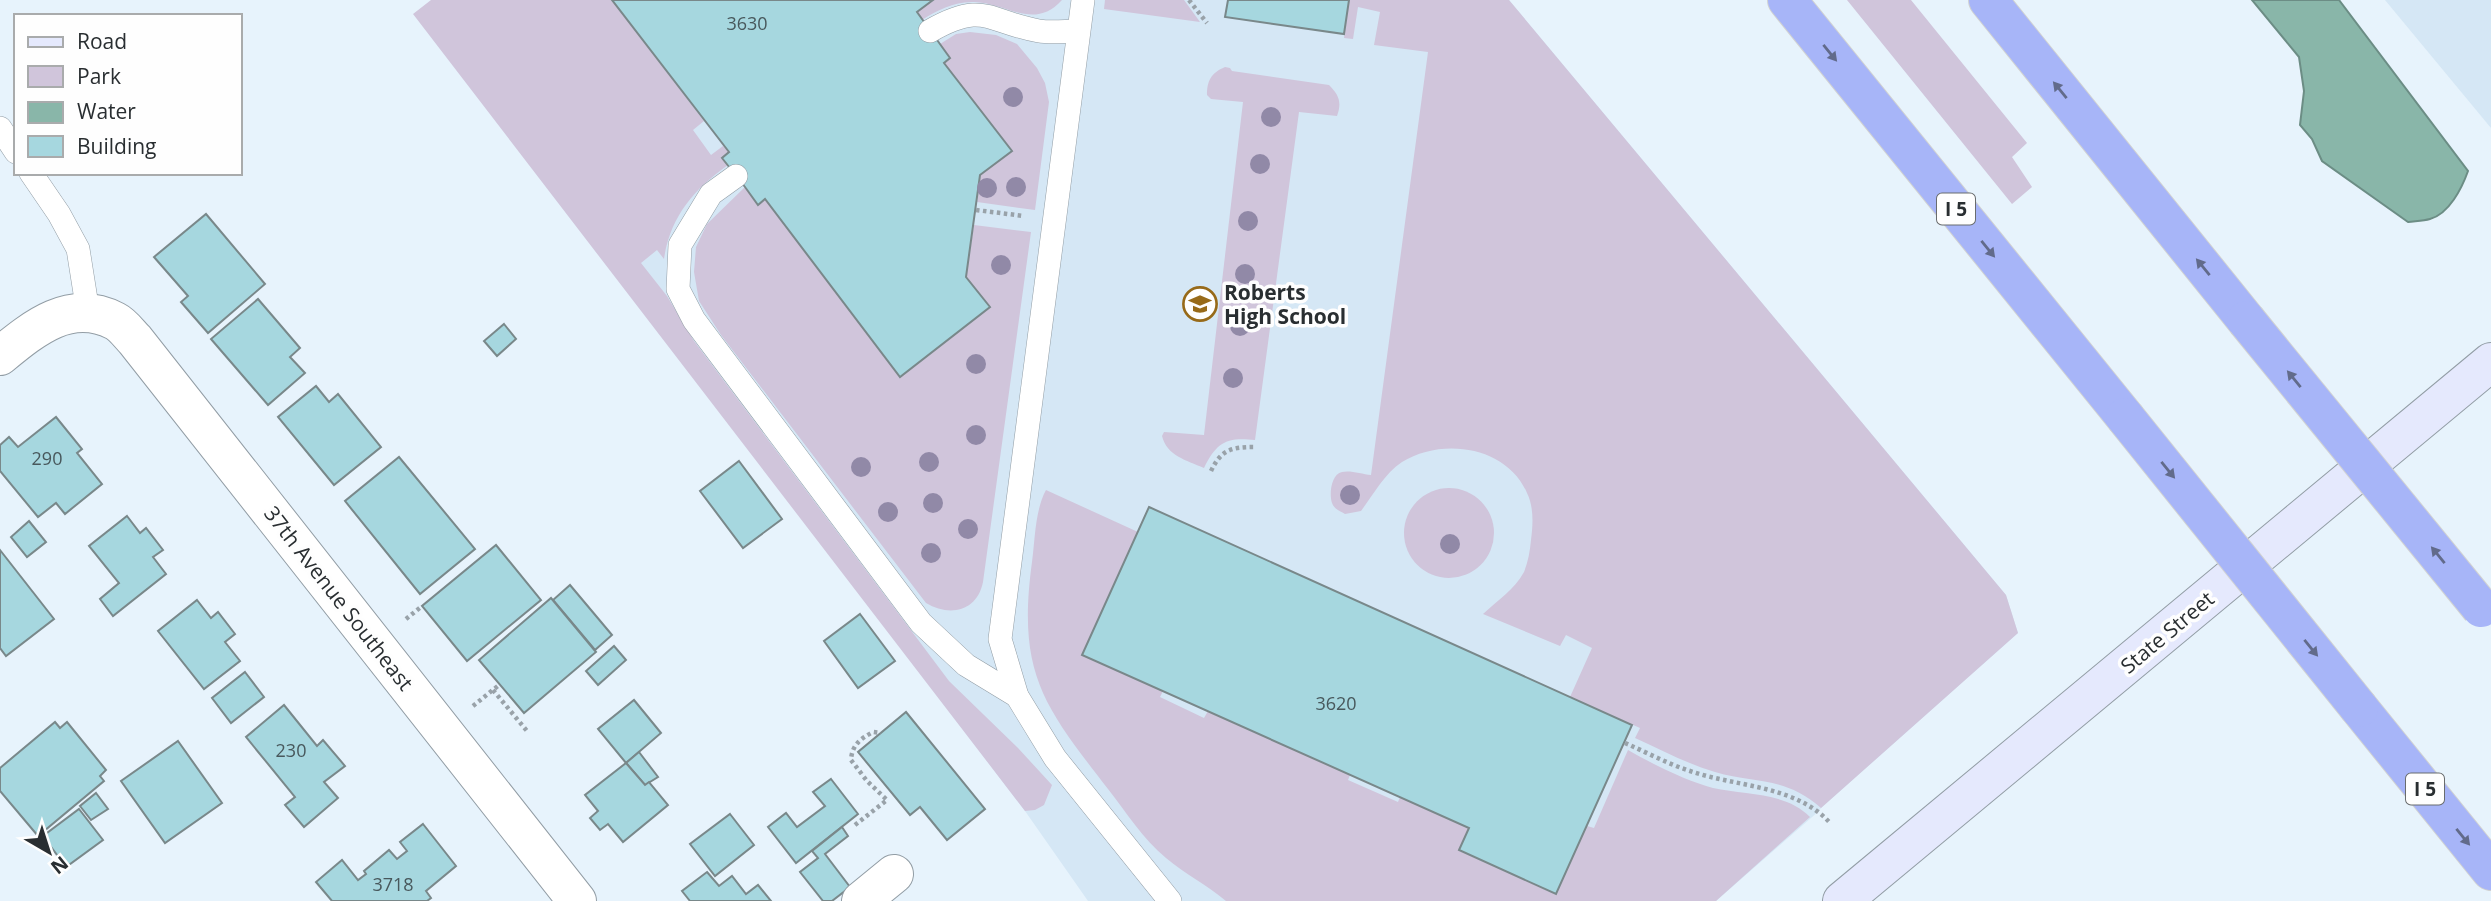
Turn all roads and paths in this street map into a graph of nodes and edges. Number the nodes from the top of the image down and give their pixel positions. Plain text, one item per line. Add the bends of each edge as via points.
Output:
1 (1083, 0) edge
2 (1189, 0) edge
3 (1787, 0) edge
4 (1988, 0) edge
5 (1207, 23) dead end
6 (930, 31) dead end
7 (1078, 31) junction
8 (0, 128) edge
9 (14, 149) edge
10 (32, 175) edge
11 (736, 176) dead end
12 (976, 210) dead end
13 (1025, 216) dead end
14 (88, 312) junction
15 (0, 356) edge
16 (2491, 362) edge
17 (1254, 447) dead end
18 (1211, 471) dead end
19 (2486, 614) edge
20 (493, 690) dead end
21 (1017, 696) junction
22 (527, 730) dead end
23 (881, 733) dead end
24 (1625, 743) dead end
25 (1830, 824) dead end
26 (855, 825) dead end
27 (2491, 871) edge
28 (894, 874) dead end
29 (575, 900) edge
30 (861, 901) edge
31 (1170, 901) edge
32 (1842, 901) edge

1 - 7 lane
2 - 5 path
3 -> 27 highway, I 5, bridge
19 -> 4 highway, bridge
6 - 7 lane via 949,19 977,12 1041,32
7 - 21 lane via 1000,639
8 - 9 lane
10 - 14 lane via 78,249
11 - 21 lane via 711,194 680,245 678,289 694,320 921,623 966,664
12 - 13 path
14 - 15 street via 37,326
14 - 29 street, 37th Avenue Southeast via 117,322 135,340
16 - 32 main road, State Street
17 - 18 path via 1235,447 1217,457
20 - 22 path
21 - 31 lane via 1055,758
23 - 26 path via 873,732 856,743 851,760 887,800
24 - 25 path via 1688,771 1785,794 1819,811
28 - 30 street

